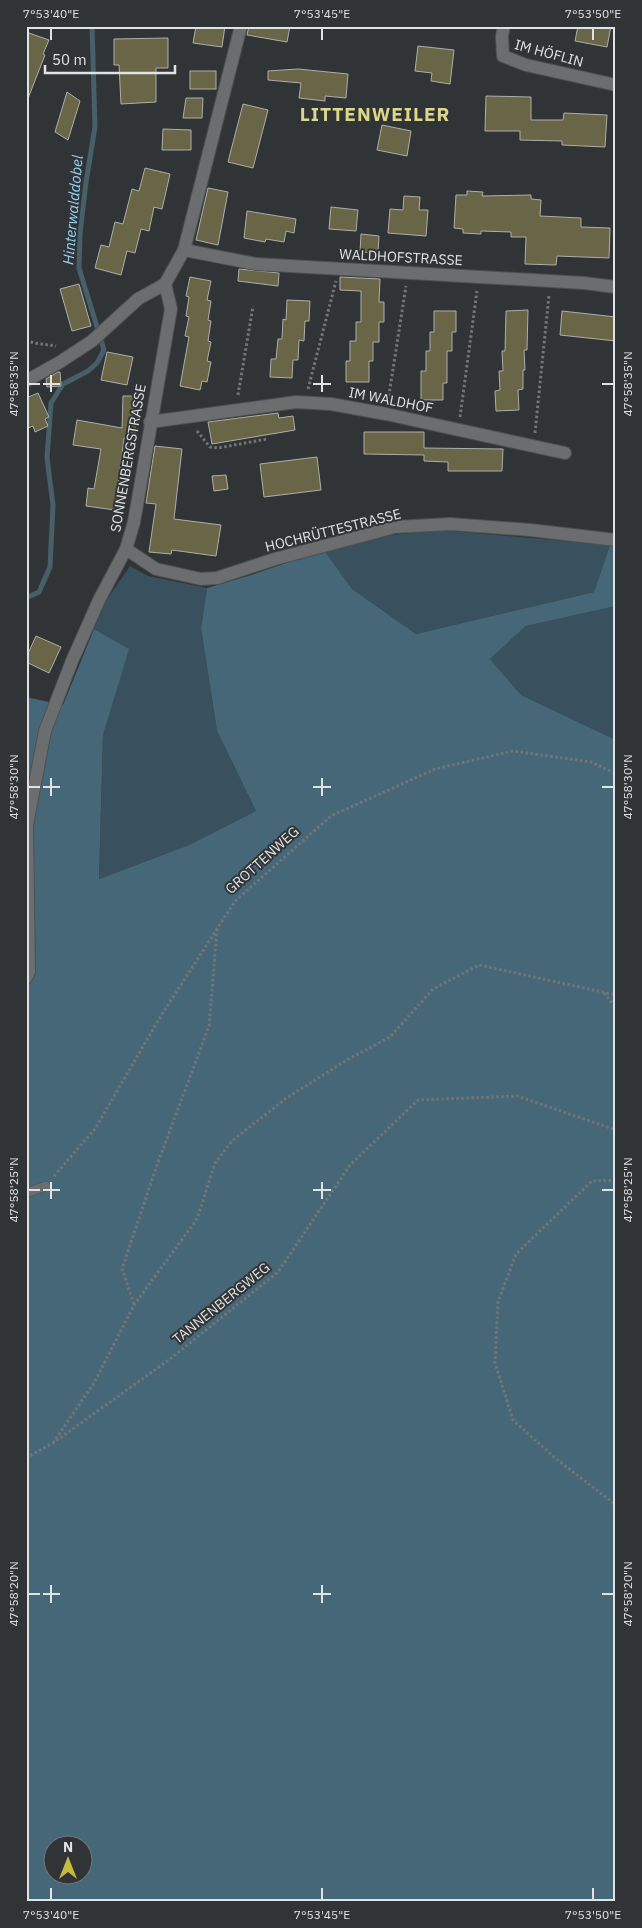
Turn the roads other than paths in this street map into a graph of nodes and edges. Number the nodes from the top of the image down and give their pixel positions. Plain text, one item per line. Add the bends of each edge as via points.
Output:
1 (241, 26) edge
2 (504, 26) edge
3 (616, 85) edge
4 (184, 250) junction
5 (165, 284) junction
6 (616, 287) edge
7 (26, 381) edge
8 (150, 422) junction
9 (565, 453) dead end
10 (616, 540) edge
11 (126, 549) junction
12 (26, 978) edge
13 (46, 1186) road end
14 (26, 1193) edge

1 - 4 street
2 - 3 street, IM HÖFLIN via 503,56 526,65
4 - 5 street
4 - 6 street, WALDHOFSTRASSE via 256,264
5 - 7 street via 138,298 92,341
5 - 8 street, SONNENBERGSTRASSE via 171,309
8 - 9 street, IM WALDHOF via 305,402 386,414
8 - 11 street, SONNENBERGSTRASSE via 134,522
10 - 11 street, HOCHRÜTTESTRASSE via 450,524 395,527 218,578 156,569
11 - 12 street, SONNENBERGSTRASSE via 95,609 45,731 27,824 30,972
13 - 14 lane

